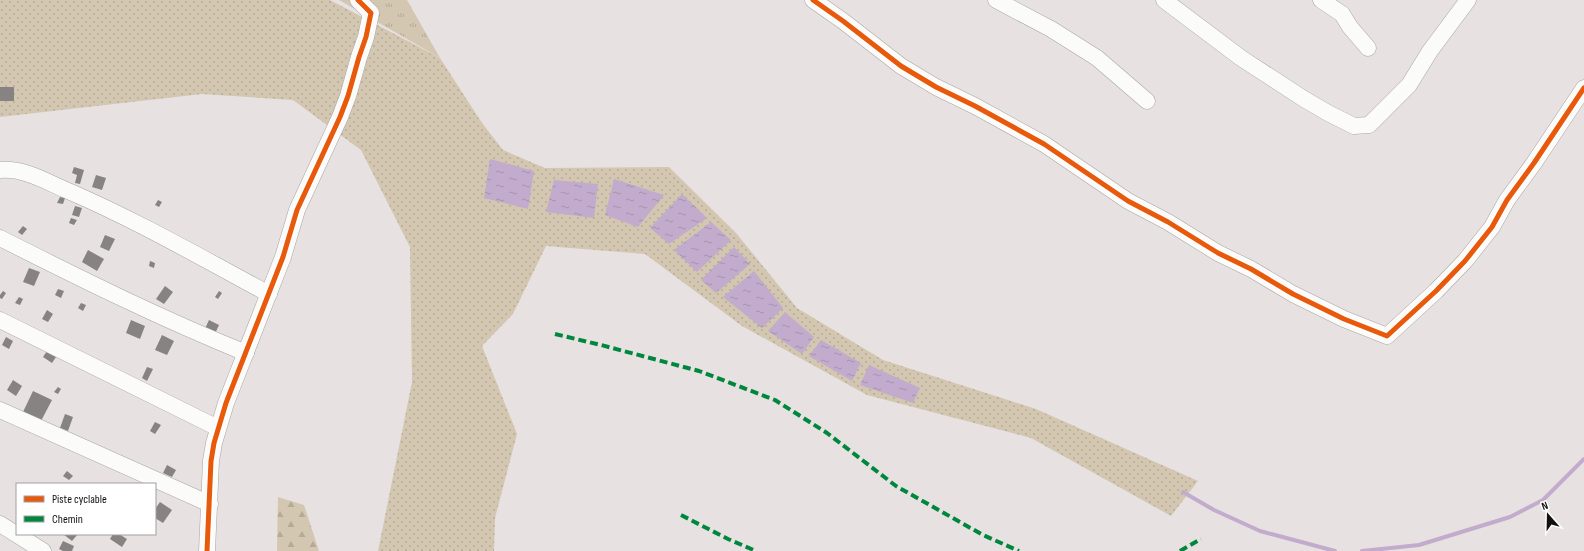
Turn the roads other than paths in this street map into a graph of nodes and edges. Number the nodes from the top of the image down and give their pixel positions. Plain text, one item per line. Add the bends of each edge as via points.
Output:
1 (358, 0) edge
2 (813, 0) edge
3 (996, 0) edge
4 (1164, 0) edge
5 (1321, 0) edge
6 (1468, 0) edge
7 (1368, 48) dead end
8 (1584, 88) edge
9 (1147, 101) dead end
10 (0, 170) edge
11 (0, 238) edge
12 (269, 294) junction
13 (0, 320) edge
14 (246, 353) junction
15 (0, 410) edge
16 (218, 428) junction
17 (210, 504) junction
18 (0, 524) edge
19 (16, 534) edge
20 (17, 535) edge
21 (42, 551) edge
22 (207, 551) edge

1 - 12 street via 371,14 366,37 348,96 297,210
2 - 8 street via 901,66 1044,144 1128,201 1293,294 1344,319 1387,336 1465,261 1488,232
3 - 9 street via 1051,29 1097,58
4 - 6 street via 1247,62 1304,99 1354,126 1369,125 1400,95
5 - 7 street via 1342,14
10 - 12 street via 28,173 101,205
11 - 14 street via 189,330
12 - 14 street
13 - 16 street
14 - 16 street
15 - 17 street
16 - 17 street via 211,461
17 - 22 street
18 - 19 street
20 - 21 street

